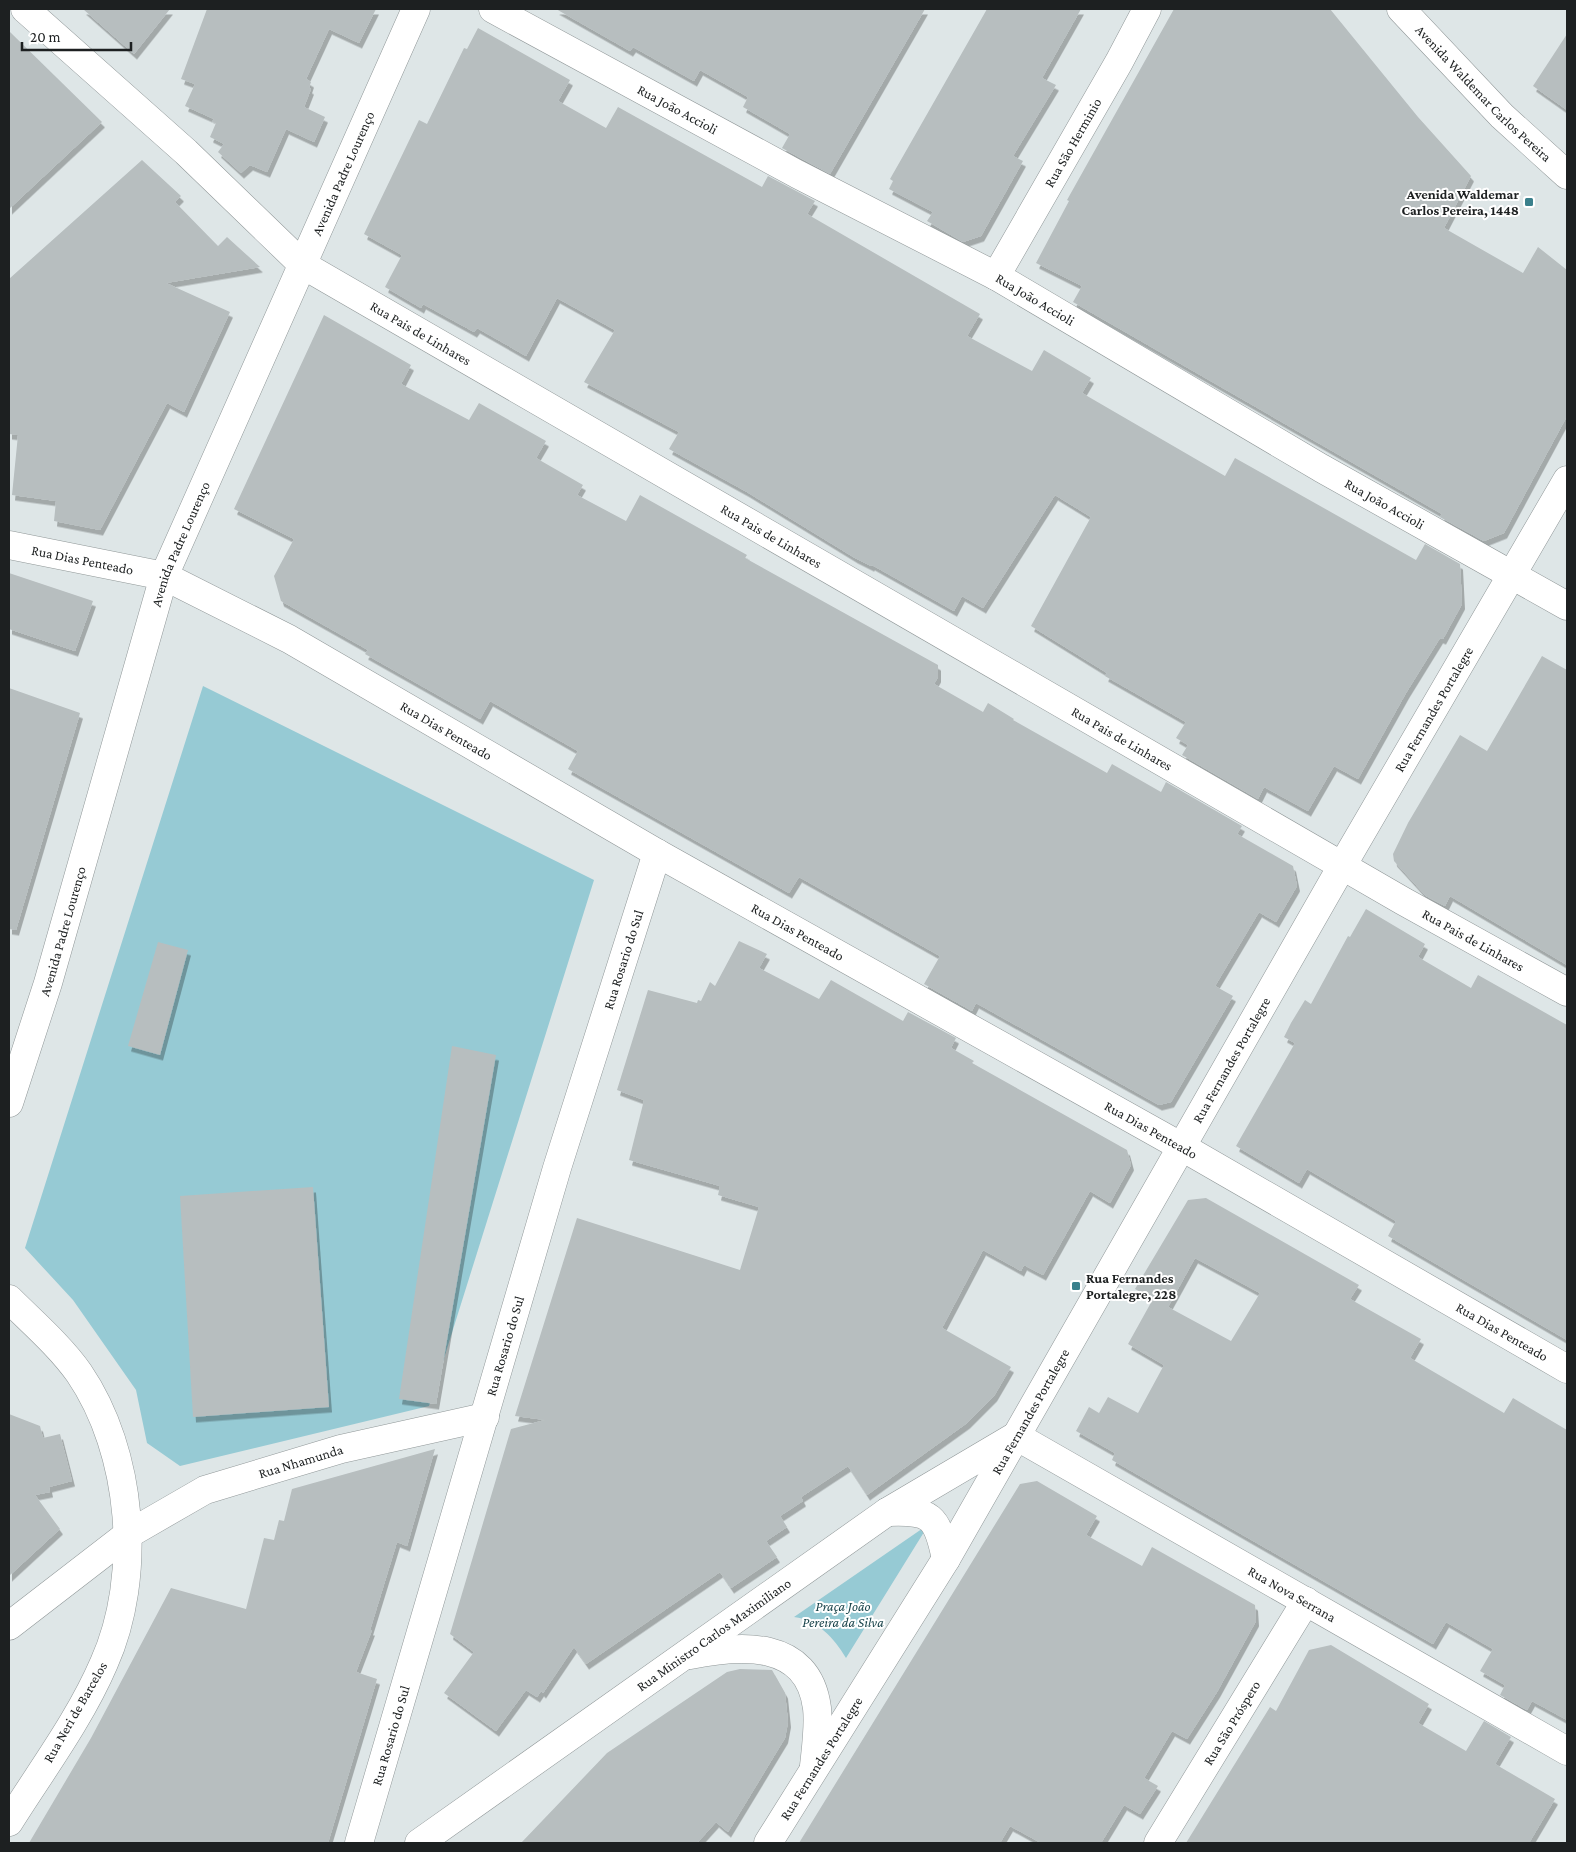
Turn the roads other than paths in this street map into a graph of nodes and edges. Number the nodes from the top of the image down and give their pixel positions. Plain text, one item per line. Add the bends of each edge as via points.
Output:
1 (25, 9) edge
2 (416, 9) edge
3 (493, 9) edge
4 (1147, 9) edge
5 (1401, 9) edge
6 (1567, 175) edge
7 (302, 265) junction
8 (996, 276) junction
9 (1567, 480) edge
10 (9, 545) edge
11 (1514, 575) junction
12 (164, 576) junction
13 (1567, 606) edge
14 (657, 852) junction
15 (1342, 866) junction
16 (1567, 992) edge
17 (9, 1103) edge
18 (1182, 1147) junction
19 (9, 1299) edge
20 (1567, 1369) edge
21 (485, 1417) junction
22 (1016, 1436) junction
23 (887, 1512) junction
24 (127, 1535) junction
25 (946, 1559) junction
26 (1306, 1602) junction
27 (9, 1626) edge
28 (681, 1656) junction
29 (1567, 1751) edge
30 (814, 1769) junction
31 (9, 1822) edge
32 (359, 1843) edge
33 (419, 1843) edge
34 (768, 1843) edge
35 (1158, 1843) edge

1 - 7 street, Rua Pais de Linhares via 186,152
2 - 7 street, Avenida Padre Lourenço
3 - 8 street, Rua João Accioli via 797,174
4 - 8 street, Rua São Herminio
5 - 6 street, Avenida Waldemar Carlos Pereira via 1502,116
7 - 12 street, Avenida Padre Lourenço
7 - 15 street, Rua Pais de Linhares
8 - 11 street, Rua João Accioli via 1321,468
9 - 11 street, Rua Fernandes Portalegre
10 - 12 street, Rua Dias Penteado
11 - 13 street, Rua João Accioli
11 - 15 street, Rua Fernandes Portalegre
12 - 14 street, Rua Dias Penteado via 289,640
12 - 17 street, Avenida Padre Lourenço via 48,983
14 - 18 street, Rua Dias Penteado
14 - 21 street, Rua Rosario do Sul via 560,1159
15 - 16 street, Rua Pais de Linhares
15 - 18 street, Rua Fernandes Portalegre
18 - 20 street, Rua Dias Penteado
18 - 22 street, Rua Fernandes Portalegre
19 - 24 street via 78,1372 106,1422 126,1503
21 - 24 street, Rua Nhamunda via 342,1449 205,1490
21 - 32 street, Rua Rosario do Sul
22 - 23 street, Rua Ministro Carlos Maximiliano
22 - 25 street, Rua Fernandes Portalegre
22 - 26 street, Rua Nova Serrana
23 - 25 street via 910,1512 927,1516 936,1523
23 - 28 street, Rua Ministro Carlos Maximiliano
24 - 27 street, Rua Nhamunda
24 - 31 street, Rua Neri de Barcelos via 127,1564 119,1617 104,1663 71,1724
25 - 30 street, Rua Fernandes Portalegre
26 - 29 street, Rua Nova Serrana
26 - 35 street, Rua São Próspero
28 - 30 street via 735,1647 771,1651 786,1658 807,1679 817,1708
28 - 33 street, Rua Ministro Carlos Maximiliano
30 - 34 street, Rua Fernandes Portalegre

